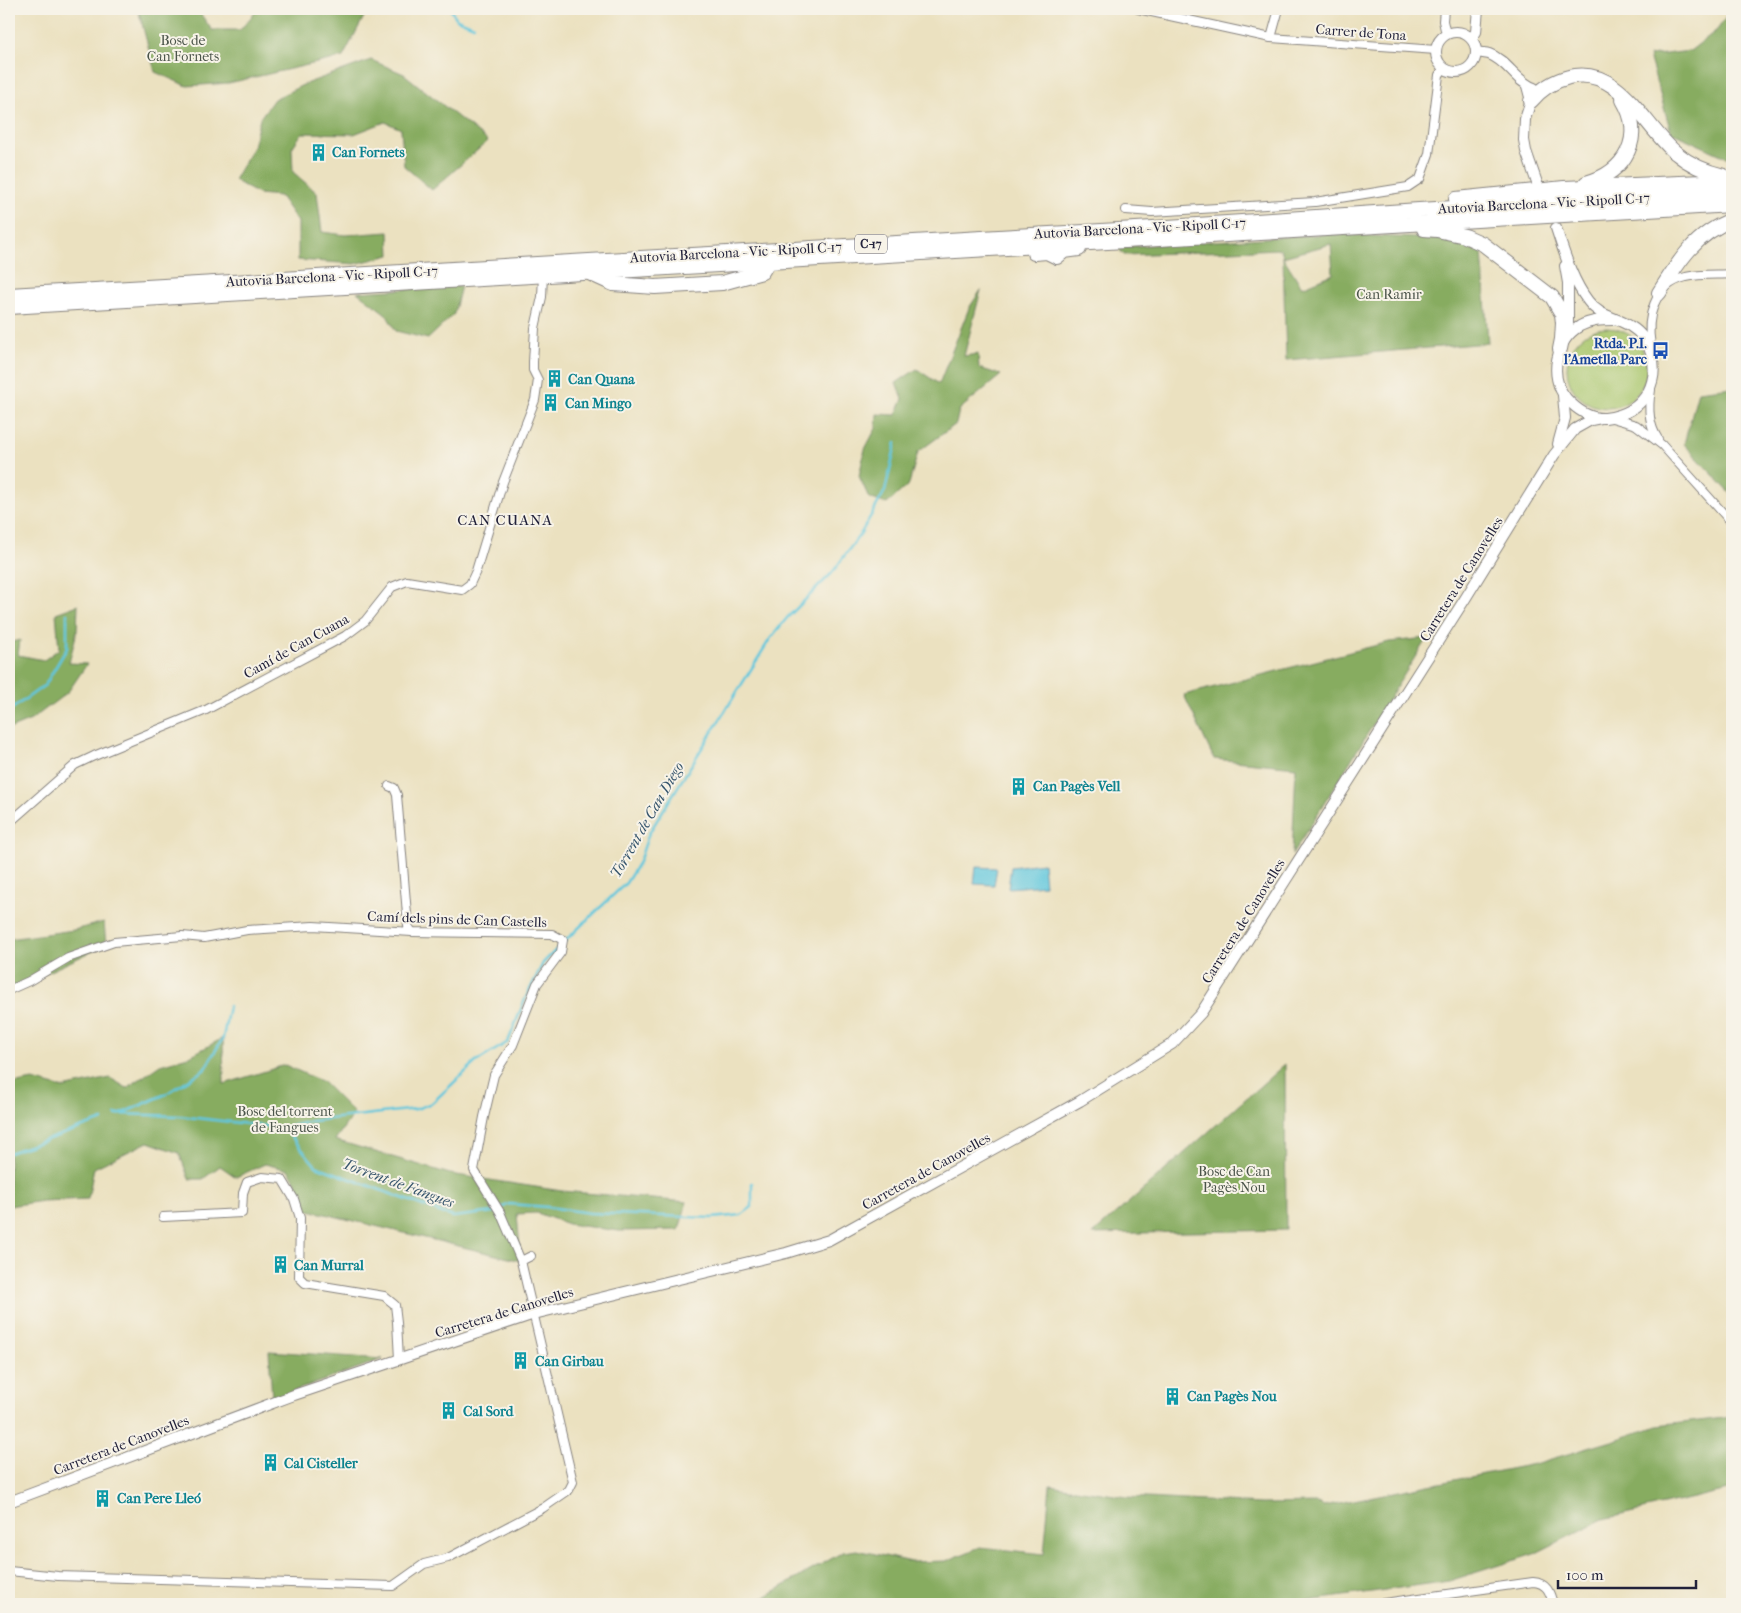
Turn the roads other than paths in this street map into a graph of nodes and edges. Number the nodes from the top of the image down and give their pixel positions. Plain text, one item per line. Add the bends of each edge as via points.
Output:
1 (1138, 9) edge
2 (1279, 9) edge
3 (1444, 9) edge
4 (1478, 14) edge
5 (1446, 34) junction
6 (1271, 38) junction
7 (1472, 38) junction
8 (1436, 50) junction
9 (1477, 52) junction
10 (1444, 68) junction
11 (1614, 86) junction
12 (1534, 88) junction
13 (1531, 101) joint
14 (1732, 178) edge
15 (1537, 183) dead end
16 (1564, 188) junction
17 (1732, 192) edge
18 (1732, 205) edge
19 (1126, 210) dead end
20 (1342, 216) junction
21 (1732, 220) edge
22 (1376, 226) junction
23 (1732, 274) edge
24 (543, 276) junction
25 (1659, 293) junction
26 (9, 295) edge
27 (9, 306) edge
28 (1613, 320) junction
29 (1563, 344) junction
30 (1651, 351) junction
31 (1652, 384) junction
32 (1563, 394) junction
33 (1605, 418) junction
34 (1662, 445) junction
35 (1554, 454) junction
36 (1732, 523) edge
37 (389, 786) dead end
38 (9, 823) edge
39 (412, 932) junction
40 (9, 990) edge
41 (163, 1217) dead end
42 (531, 1256) dead end
43 (521, 1261) junction
44 (534, 1314) junction
45 (399, 1360) junction
46 (9, 1502) edge
47 (9, 1571) edge
48 (1377, 1604) edge
49 (1553, 1604) edge

1 - 6 street, Carrer de Tona
2 - 6 street
3 - 5 street
4 - 7 street
5 - 7 street via 1455,31
5 - 8 street via 1439,40
6 - 8 street, Carrer de Tona
7 - 9 street
8 - 10 street via 1438,61
9 - 10 street via 1471,66 1462,72
9 - 12 street via 1490,54
10 - 19 street via 1439,75 1429,154 1420,179 1408,187 1315,202 1152,212
11 - 12 highway via 1601,79 1573,76
11 - 14 highway via 1675,153 1698,167
11 - 16 highway via 1625,102 1632,122 1628,153 1622,162 1598,180
12 - 13 highway
13 - 15 street via 1525,119 1524,140
14 - 16 highway
16 - 20 highway via 1394,206
17 - 20 highway, Autovia Barcelona - Vic - Ripoll C-17 / C-17
18 - 22 highway, Autovia Barcelona - Vic - Ripoll C-17
20 - 26 highway, Autovia Barcelona - Vic - Ripoll C-17 / C-17
21 - 25 highway via 1697,240
22 - 24 highway, Autovia Barcelona - Vic - Ripoll C-17 / C-17 via 1117,240 1106,247 1064,251 1057,257 1047,252 1015,254 991,248 768,262 762,272 720,283 656,287 613,284 588,273
22 - 29 highway via 1437,230 1483,244 1552,297 1562,314
23 - 25 street via 1679,279
24 - 27 highway, Autovia Barcelona - Vic - Ripoll C-17
24 - 38 street, Camí de Can Cuana via 533,362 538,380 536,400 503,482 470,584 462,590 407,581 392,587 365,621 345,636 206,710 75,766
25 - 30 street via 1650,319
28 - 29 street via 1596,320 1580,326
28 - 29 street via 1597,310 1583,295 1557,233 1568,283 1569,315
28 - 30 street via 1629,325 1643,336
29 - 32 street via 1556,364
30 - 31 street via 1655,368
31 - 33 street via 1644,400 1631,411
31 - 34 street via 1649,415
32 - 33 street via 1586,414
32 - 35 street, Carretera de Canovelles via 1564,424
33 - 34 street via 1636,425
33 - 35 street, Carretera de Canovelles via 1591,420 1575,429
34 - 36 street
35 - 44 street, Carretera de Canovelles via 1201,1014 1172,1044 1066,1109 829,1240 786,1254
37 - 39 street via 394,788 397,796 408,926
39 - 40 street, Camí dels pins de Can Castells via 313,926 247,930 204,938 182,936 114,942 68,958
39 - 43 street, Camí dels pins de Can Castells via 552,934 563,940 561,952 538,984 513,1044 494,1075 474,1170 498,1209
41 - 45 street via 242,1213 247,1182 262,1177 282,1179 294,1198 300,1218 299,1277 305,1283 384,1296 395,1304
42 - 43 street
43 - 44 street, Camí dels pins de Can Castells
44 - 45 street, Carretera de Canovelles
44 - 47 street, Camí dels pins de Can Castells via 573,1482 569,1490 543,1508 448,1558 424,1564 393,1586 58,1576
45 - 46 street, Carretera de Canovelles via 294,1395
48 - 49 street via 1528,1582 1546,1586

